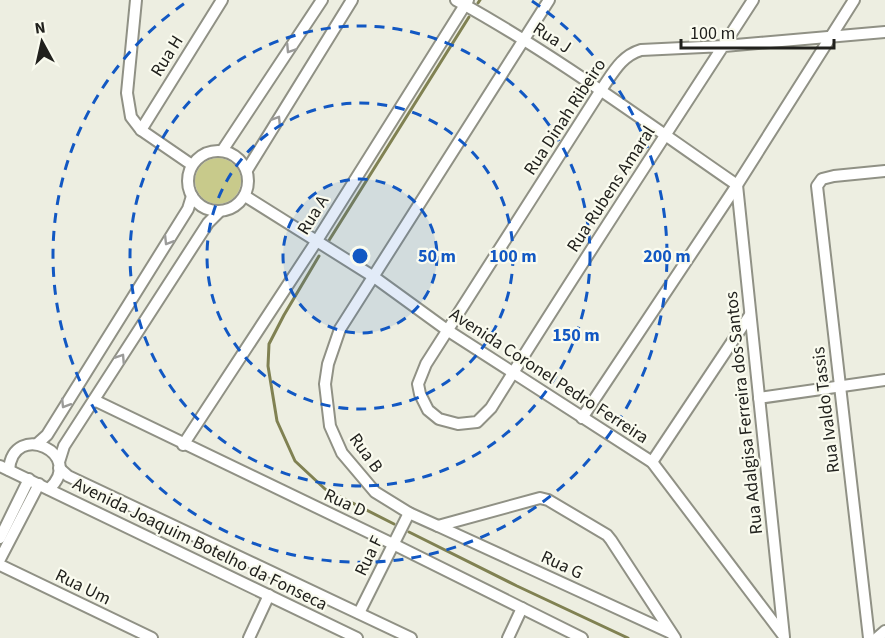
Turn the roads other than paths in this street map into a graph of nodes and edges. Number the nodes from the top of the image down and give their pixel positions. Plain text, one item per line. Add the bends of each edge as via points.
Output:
1 (136, 0) edge
2 (222, 0) edge
3 (322, 0) edge
4 (352, 0) edge
5 (549, 0) edge
6 (753, 0) edge
7 (854, 0) edge
8 (463, 2) edge
9 (885, 32) edge
10 (831, 37) junction
11 (524, 39) junction
12 (724, 46) junction
13 (601, 90) junction
14 (141, 130) junction
15 (665, 136) junction
16 (222, 151) junction
17 (192, 165) junction
18 (247, 170) junction
19 (885, 171) edge
20 (736, 184) junction
21 (192, 196) junction
22 (245, 196) junction
23 (219, 212) junction
24 (316, 242) junction
25 (374, 278) junction
26 (750, 315) junction
27 (447, 330) junction
28 (90, 365) junction
29 (513, 373) junction
30 (110, 376) junction
31 (885, 380) edge
32 (840, 385) junction
33 (759, 398) junction
34 (94, 400) junction
35 (582, 418) junction
36 (439, 419) joint
37 (37, 444) junction
38 (183, 444) junction
39 (652, 462) junction
40 (59, 465) junction
41 (5, 468) edge
42 (39, 484) junction
43 (409, 513) junction
44 (438, 526) junction
45 (0, 538) edge
46 (393, 544) junction
47 (0, 559) edge
48 (0, 565) edge
49 (269, 595) junction
50 (522, 608) junction
51 (359, 613) junction
52 (885, 631) edge
53 (673, 635) edge
54 (152, 638) edge
55 (249, 638) edge
56 (357, 638) edge
57 (411, 638) edge
58 (508, 638) edge
59 (582, 638) edge
60 (784, 638) edge
61 (869, 638) edge
62 (878, 638) edge

1 - 14 street via 127,103
2 - 14 street, Rua H
3 -> 16 street
18 -> 4 street
5 - 11 street, Rua B
6 - 12 street, Rua Rubens Amaral
7 - 10 street
8 - 11 street, Rua J
8 - 24 street, Rua A
9 - 10 street, Rua Dinah Ribeiro
10 - 12 street, Rua Dinah Ribeiro
10 - 20 street
11 - 13 street, Rua J
11 - 25 street, Rua B
12 - 13 street, Rua Dinah Ribeiro via 632,52 622,59
12 - 15 street, Rua Rubens Amaral
13 - 15 street, Rua J
13 - 27 street, Rua Dinah Ribeiro
14 - 17 street
15 - 20 street, Rua J
15 - 29 street, Rua Rubens Amaral
16 - 17 street via 205,154
16 - 18 street via 237,158
17 - 21 street via 188,181
18 - 22 street
19 - 32 street, Rua Ivaldo Tassis via 834,176 822,179 817,186
20 - 26 street, Rua Adalgisa Ferreira dos Santos
20 - 35 street
21 - 23 street via 203,208
21 -> 28 street via 188,209
22 - 23 street via 230,210
22 - 24 street, Avenida Coronel Pedro Ferreira
30 -> 23 street via 208,223
24 - 25 street, Avenida Coronel Pedro Ferreira
24 - 38 street, Rua A
25 - 27 street, Avenida Coronel Pedro Ferreira
25 - 43 street, Rua B via 340,329 328,363 325,384 330,426 342,453 375,492
26 - 33 street, Rua Adalgisa Ferreira dos Santos
26 - 39 street
27 - 29 street, Avenida Coronel Pedro Ferreira
27 - 36 street, Rua Dinah Ribeiro via 418,384 428,410
28 - 30 street
28 -> 37 street via 47,435
29 - 35 street, Avenida Coronel Pedro Ferreira
29 - 36 street, Rua Rubens Amaral via 477,422 458,424
30 - 34 street
31 - 32 street
32 - 33 street
32 - 61 street, Rua Ivaldo Tassis
33 - 60 street, Rua Adalgisa Ferreira dos Santos
34 - 38 street, Rua D
34 - 40 street via 64,446
35 - 39 street, Avenida Coronel Pedro Ferreira
37 - 40 street via 48,448
37 - 41 street via 15,453
38 - 46 street, Rua D
39 - 60 street, Avenida Coronel Pedro Ferreira
40 - 42 street via 57,480
40 - 51 street via 68,476
41 - 42 street, Avenida Joaquim Botelho da Fonseca
42 - 45 street
42 - 47 street
42 - 49 street, Avenida Joaquim Botelho da Fonseca
43 - 44 street, Rua B
43 - 46 street, Rua F
44 - 53 street, Rua G
44 - 53 street via 531,500 549,500 607,535
46 - 50 street, Rua D
46 - 51 street, Rua F
48 - 54 street, Rua Um
49 - 55 street
49 - 56 street, Avenida Joaquim Botelho da Fonseca
50 - 58 street
50 - 59 street, Rua D
51 - 57 street
52 - 62 street

